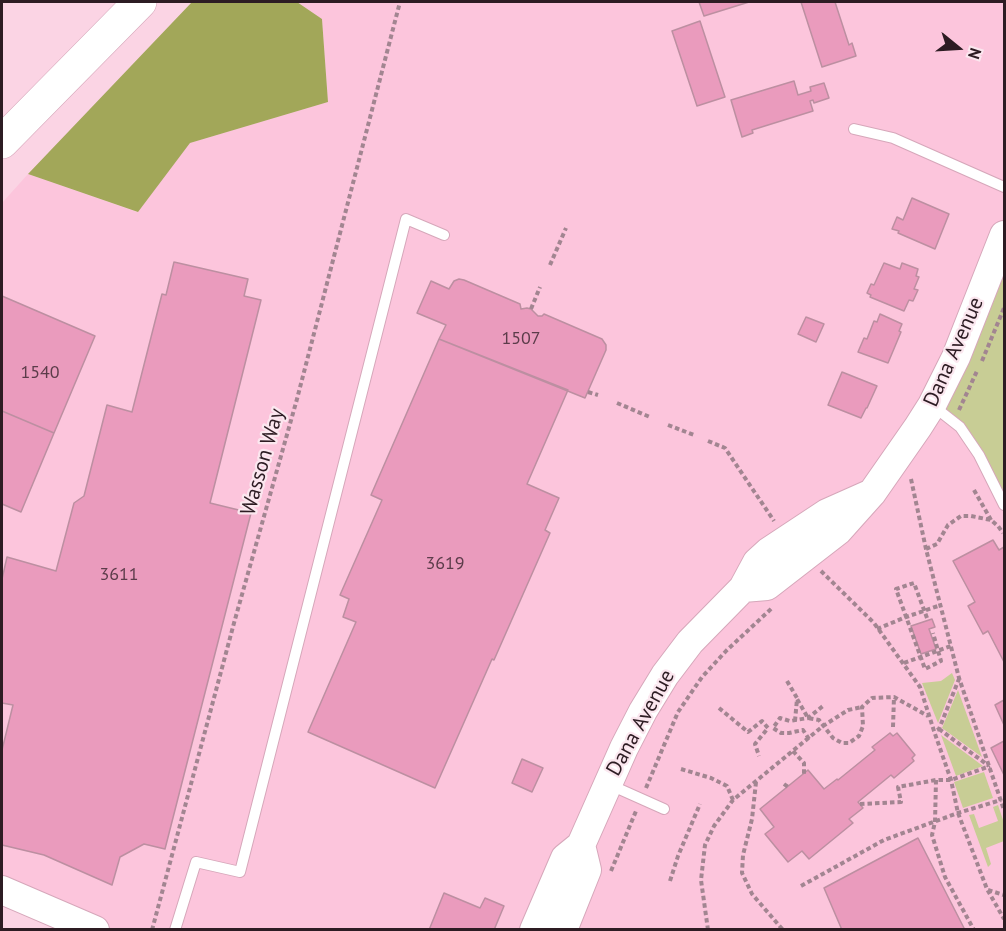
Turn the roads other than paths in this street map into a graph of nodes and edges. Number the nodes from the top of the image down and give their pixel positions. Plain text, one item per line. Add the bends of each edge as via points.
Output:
1 (140, 2) edge
2 (854, 129) dead end
3 (2, 142) edge
4 (1005, 187) edge
5 (444, 235) dead end
6 (1005, 235) edge
7 (932, 405) junction
8 (1005, 505) edge
9 (608, 784) junction
10 (664, 809) dead end
11 (581, 845) junction
12 (2, 890) edge
13 (95, 930) edge
14 (175, 930) edge
15 (534, 930) edge
16 (563, 930) edge

1 - 3 highway
2 - 4 lane via 893,138
5 - 14 lane via 406,219 240,872 196,862
6 - 7 street, Dana Avenue via 956,357
7 - 8 lane via 960,427
7 - 9 street, Dana Avenue via 872,493 827,513 757,562 743,588 690,642 665,675
9 - 10 lane
9 - 11 street, Dana Avenue
11 - 15 street, Dana Avenue via 565,858
11 - 16 street via 587,870
12 - 13 street

